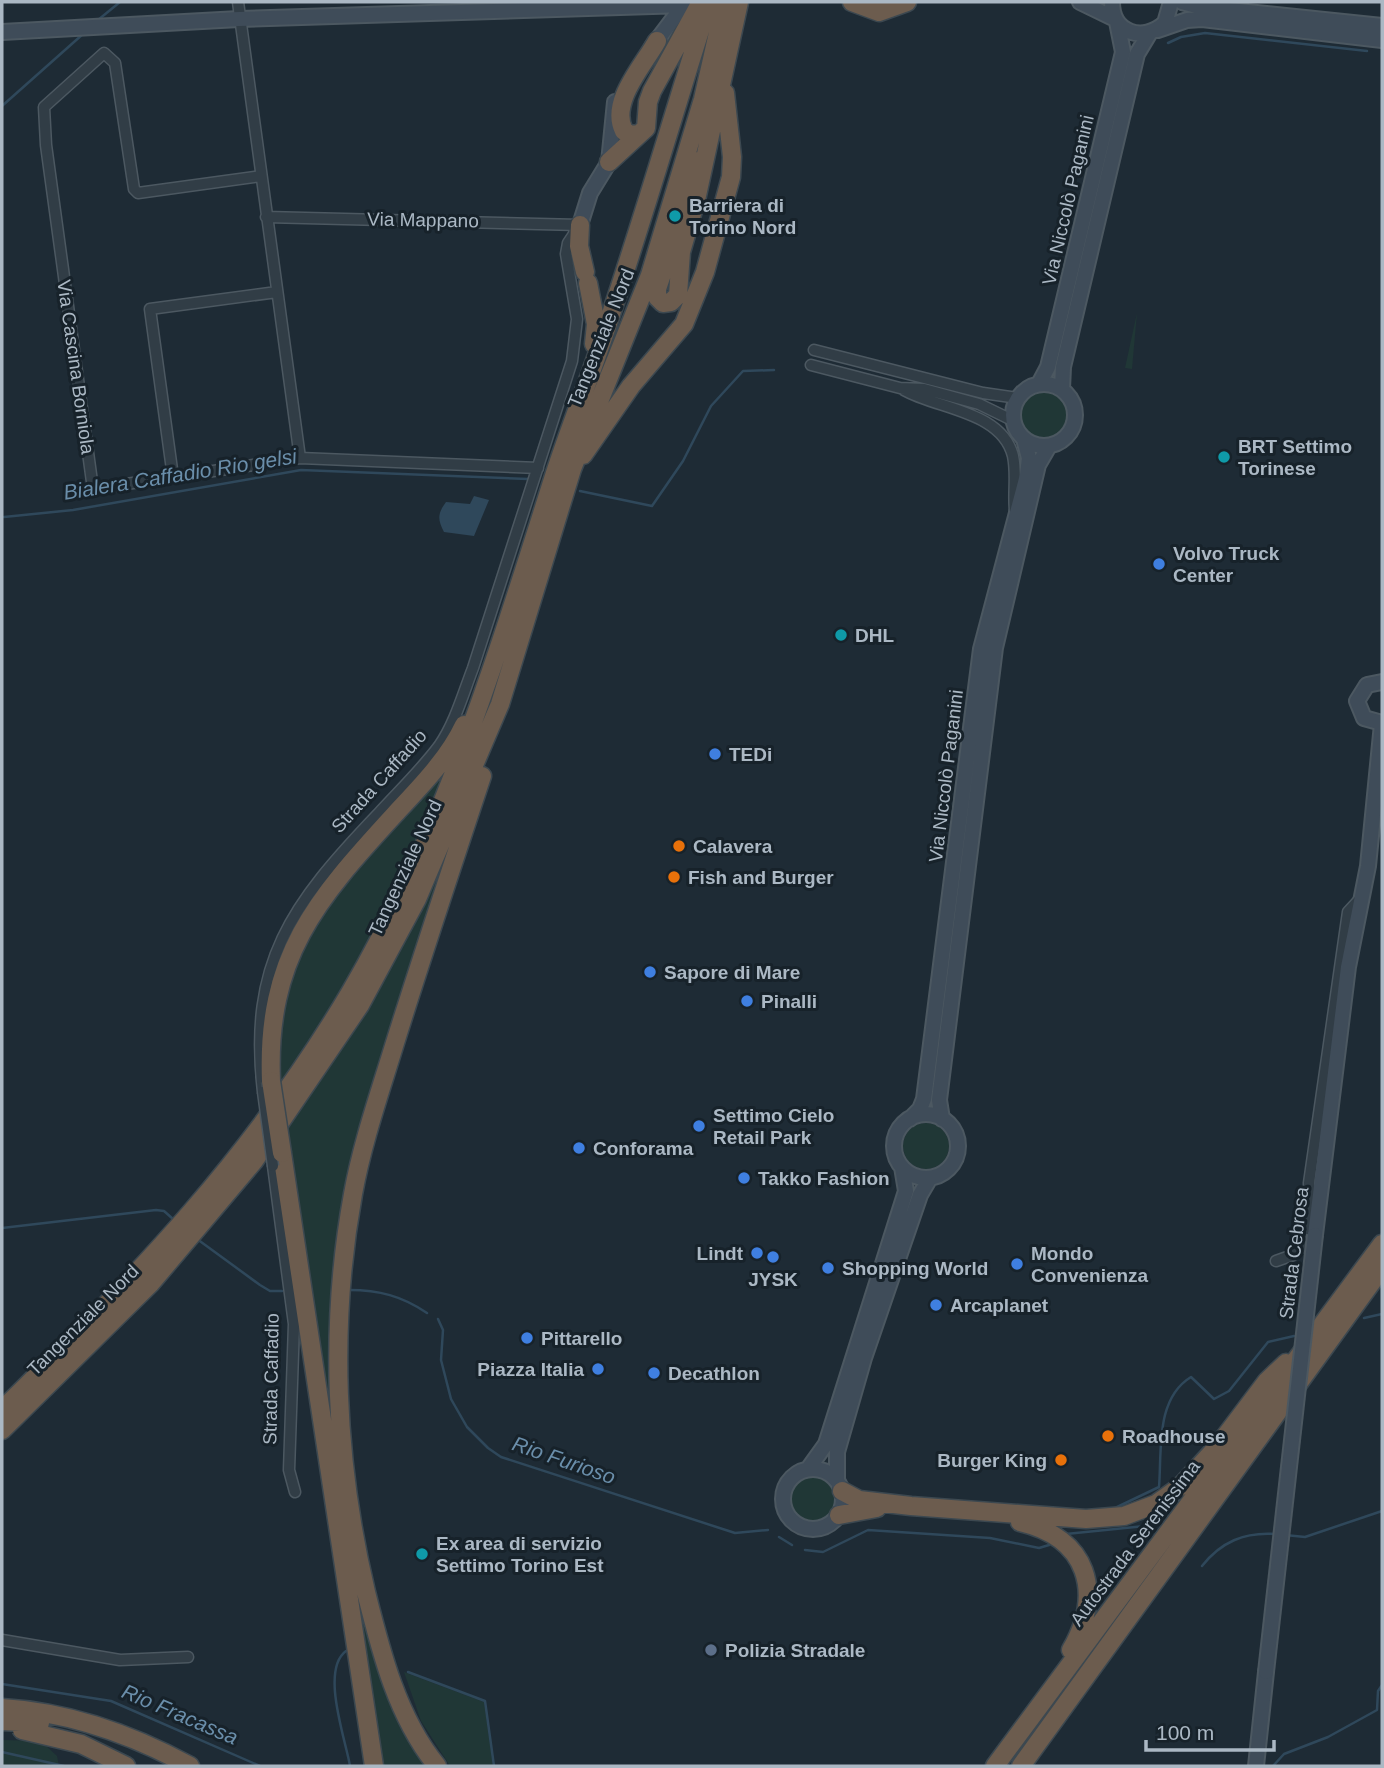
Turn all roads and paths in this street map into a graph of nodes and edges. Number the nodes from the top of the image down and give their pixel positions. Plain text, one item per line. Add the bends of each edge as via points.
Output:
1 (238, 2) edge
2 (709, 2) edge
3 (725, 2) edge
4 (739, 2) edge
5 (852, 2) edge
6 (908, 2) edge
7 (1080, 2) edge
8 (1112, 2) edge
9 (1171, 2) edge
10 (1182, 2) edge
11 (691, 3) edge
12 (486, 6) edge
13 (239, 19) junction
14 (1116, 20) junction
15 (1382, 26) edge
16 (2, 32) edge
17 (1153, 32) junction
18 (1382, 40) edge
19 (657, 41) junction
20 (726, 72) junction
21 (704, 99) junction
22 (639, 134) junction
23 (610, 162) junction
24 (261, 176) junction
25 (266, 216) junction
26 (580, 225) junction
27 (277, 292) junction
28 (657, 295) junction
29 (620, 349) junction
30 (814, 350) dead end
31 (811, 365) dead end
32 (1039, 384) junction
33 (900, 388) junction
34 (1062, 389) junction
35 (1018, 398) junction
36 (1014, 421) junction
37 (1024, 439) junction
38 (566, 441) junction
39 (1049, 446) junction
40 (300, 458) junction
41 (538, 468) junction
42 (572, 469) junction
43 (173, 477) junction
44 (1015, 515) junction
45 (498, 652) junction
46 (1382, 667) edge
47 (1378, 682) edge
48 (500, 704) junction
49 (1378, 723) edge
50 (1361, 899) junction
51 (1332, 1016) junction
52 (1340, 1032) junction
53 (267, 1087) junction
54 (910, 1119) junction
55 (942, 1119) junction
56 (277, 1160) junction
57 (902, 1167) junction
58 (930, 1178) junction
59 (1382, 1244) edge
60 (1276, 1261) dead end
61 (1382, 1268) edge
62 (1317, 1334) junction
63 (2, 1410) edge
64 (2, 1430) edge
65 (808, 1469) junction
66 (840, 1485) junction
67 (295, 1492) dead end
68 (839, 1515) junction
69 (2, 1640) edge
70 (188, 1657) dead end
71 (1094, 1665) junction
72 (2, 1708) edge
73 (1031, 1716) junction
74 (2, 1721) edge
75 (2, 1727) edge
76 (126, 1766) edge
77 (165, 1766) edge
78 (190, 1766) edge
79 (374, 1766) edge
80 (437, 1766) edge
81 (995, 1766) edge
82 (1021, 1766) edge
83 (1031, 1766) edge
84 (1256, 1766) edge

1 - 13 street
2 - 38 highway, Tangenziale Nord
3 - 21 highway
4 - 20 highway
5 - 6 highway via 879,12
7 - 14 street
8 - 14 street, Via Niccolò Paganini
9 - 17 street, Via Niccolò Paganini via 1170,15
10 - 15 street
11 - 12 street
11 - 19 street, Strada Caffadio
11 - 22 highway via 648,102 648,125
12 - 13 street
13 - 16 street
13 - 24 street
14 - 17 street via 1129,32
14 - 32 street, Via Niccolò Paganini via 1123,52 1048,367
17 - 18 street via 1202,19
17 - 34 street, Via Niccolò Paganini via 1137,54 1063,367
19 - 22 highway via 621,110 624,131
19 - 23 street, Strada Caffadio via 616,99
20 - 28 highway via 681,252 678,295 667,303
20 - 42 highway via 732,177 695,302 676,337 631,386
21 - 28 highway via 691,186
21 - 29 highway, Tangenziale Nord via 650,275
22 - 23 highway
23 - 26 street, Strada Caffadio via 590,193
24 - 25 street
24 - 43 street, Via Cascina Borniola via 138,193 116,63 104,53 44,107 93,489
25 - 26 street, Via Mappano
25 - 27 street
26 - 38 highway via 579,246 596,333
26 - 41 street, Strada Caffadio via 566,254 576,337
27 - 40 street
27 - 43 street via 150,309
28 - 29 highway
29 - 42 highway, Tangenziale Nord
30 - 35 street
31 - 33 street
32 - 34 street
32 - 35 street
33 - 36 street via 924,389 979,404
33 - 44 street via 984,421 1003,436 1016,475
34 - 39 street via 1074,406 1073,427
35 - 36 street
36 - 37 street
37 - 39 street
37 - 44 street, Via Niccolò Paganini via 1027,475
38 - 45 highway, Tangenziale Nord
39 - 55 street, Via Niccolò Paganini via 1038,465 995,648 939,1100
40 - 41 street, Via Cascina Borniola
40 - 43 street, Via Cascina Borniola
41 - 53 street, Strada Caffadio via 449,730 417,772 317,879 289,922 264,992 260,1028
42 - 48 highway, Tangenziale Nord
44 - 54 street, Via Niccolò Paganini via 981,649 924,1099
45 - 53 highway via 449,751 332,885 296,938 274,1013
45 - 63 highway, Tangenziale Nord via 411,878 351,991 289,1088 153,1258
46 - 47 street
47 - 49 street, Strada Cebrosa via 1362,689 1357,701 1360,713
48 - 64 highway, Tangenziale Nord via 417,899 360,1005 289,1114 159,1274
48 - 80 highway via 492,745 361,1153 344,1249 338,1318 342,1446 363,1579 395,1691 418,1741
49 - 50 street, Strada Cebrosa via 1373,825
50 - 51 street via 1348,912
50 - 52 street, Strada Cebrosa
51 - 52 street
51 - 60 street via 1309,1183 1310,1232 1293,1255
52 - 84 street, Strada Cebrosa, bridge
53 - 56 highway, bridge
54 - 55 street via 920,1115
54 - 57 street via 895,1137
55 - 58 street via 956,1135 957,1153 948,1170
56 - 67 street, Strada Caffadio via 294,1324 289,1470
56 - 79 highway
57 - 58 street via 920,1178
57 - 65 street via 906,1191 891,1241 826,1444
58 - 66 street via 920,1195 864,1358 837,1452
59 - 62 highway, Autostrada Serenissima
61 - 71 highway, Autostrada Serenissima
62 - 66 highway via 1267,1381 1199,1468 1168,1496 1142,1510 1110,1518 1068,1518 866,1501
62 - 73 highway, Autostrada Serenissima
65 - 66 street via 829,1472
65 - 68 street via 787,1483 783,1501 789,1516 799,1525 815,1529
66 - 68 street via 843,1506
68 - 73 highway via 869,1508 1009,1519 1046,1530 1074,1552 1088,1588 1086,1617
69 - 70 street via 120,1660
71 - 82 highway, Autostrada Serenissima
71 - 83 highway
72 - 78 highway via 94,1724
73 - 81 highway, Autostrada Serenissima
74 - 77 highway via 35,1722 84,1734
75 - 76 highway via 60,1737

